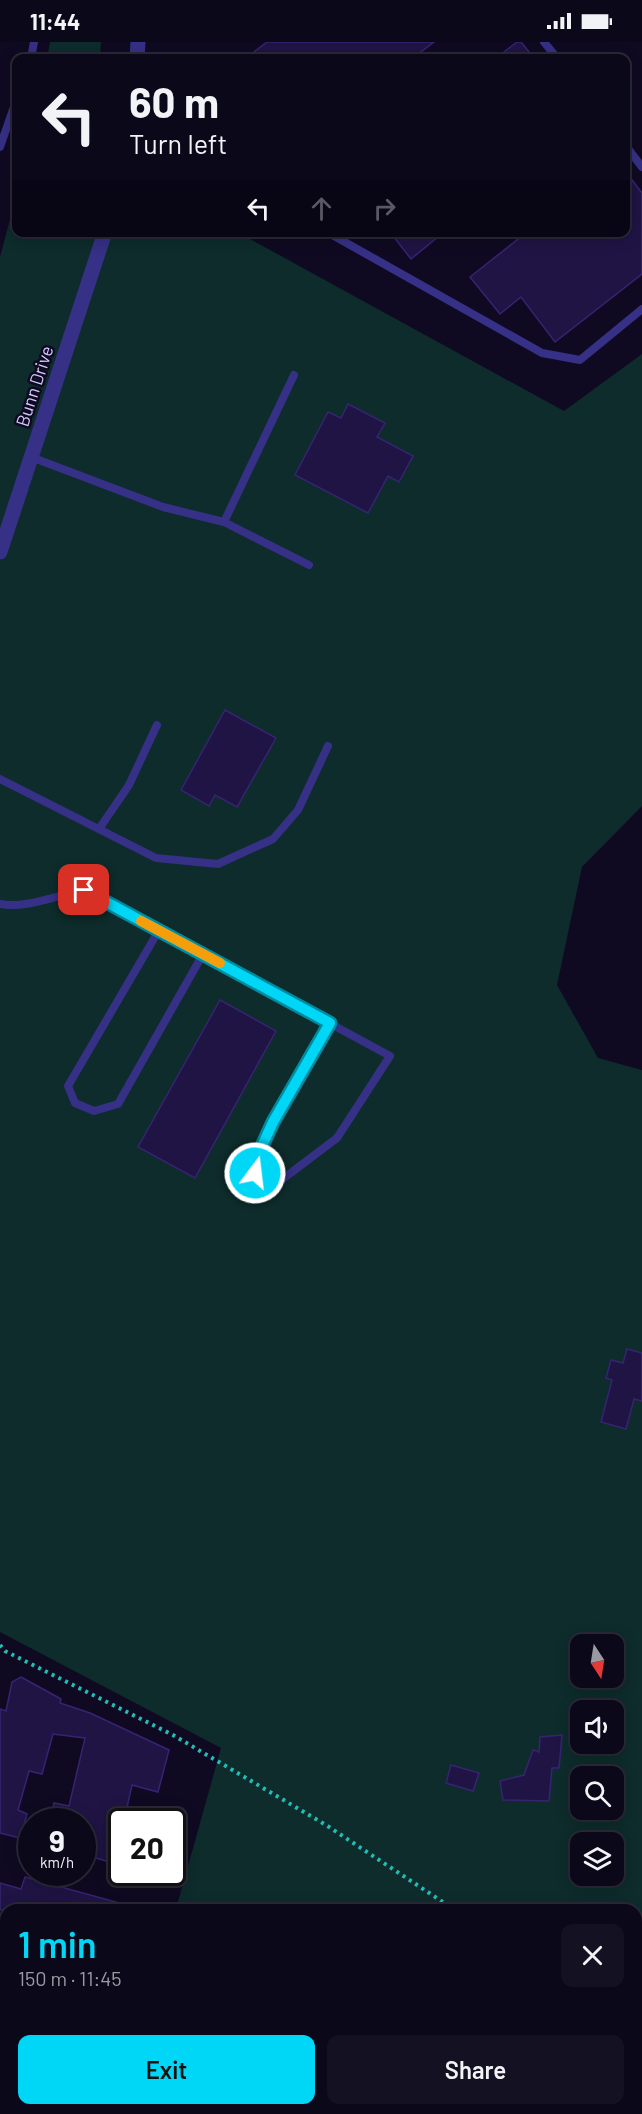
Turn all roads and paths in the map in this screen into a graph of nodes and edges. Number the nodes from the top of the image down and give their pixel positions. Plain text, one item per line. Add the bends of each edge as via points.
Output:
1 (544, 42) edge
2 (554, 54) edge
3 (12, 112) edge
4 (0, 147) edge
5 (630, 151) edge
6 (642, 167) edge
7 (103, 237) edge
8 (336, 237) edge
9 (642, 309) edge
10 (294, 375) dead end
11 (31, 457) junction
12 (224, 522) junction
13 (0, 552) edge
14 (309, 565) dead end
15 (157, 725) dead end
16 (328, 746) dead end
17 (0, 779) edge
18 (99, 829) junction
19 (0, 904) edge
20 (159, 930) junction
21 (203, 954) junction
22 (330, 1023) junction
23 (0, 1645) edge
24 (446, 1904) edge

1 - 2 lane
3 - 4 lane
5 - 6 lane
7 - 11 street, Bunn Drive
8 - 9 lane via 542,353 580,360
10 - 12 lane
11 - 12 lane via 163,507
11 - 13 street, Bunn Drive
12 - 14 lane
15 - 18 lane via 129,785
16 - 18 lane via 297,810 273,839 218,864 156,858
17 - 18 lane
19 - 20 lane via 30,904 84,890
20 - 21 lane
20 - 21 lane via 68,1086 75,1103 94,1111 118,1104
21 - 22 lane
22 - 22 lane via 390,1056 337,1138 280,1182 262,1182 255,1173 257,1157
23 - 24 path via 5,1651 173,1735 326,1825

